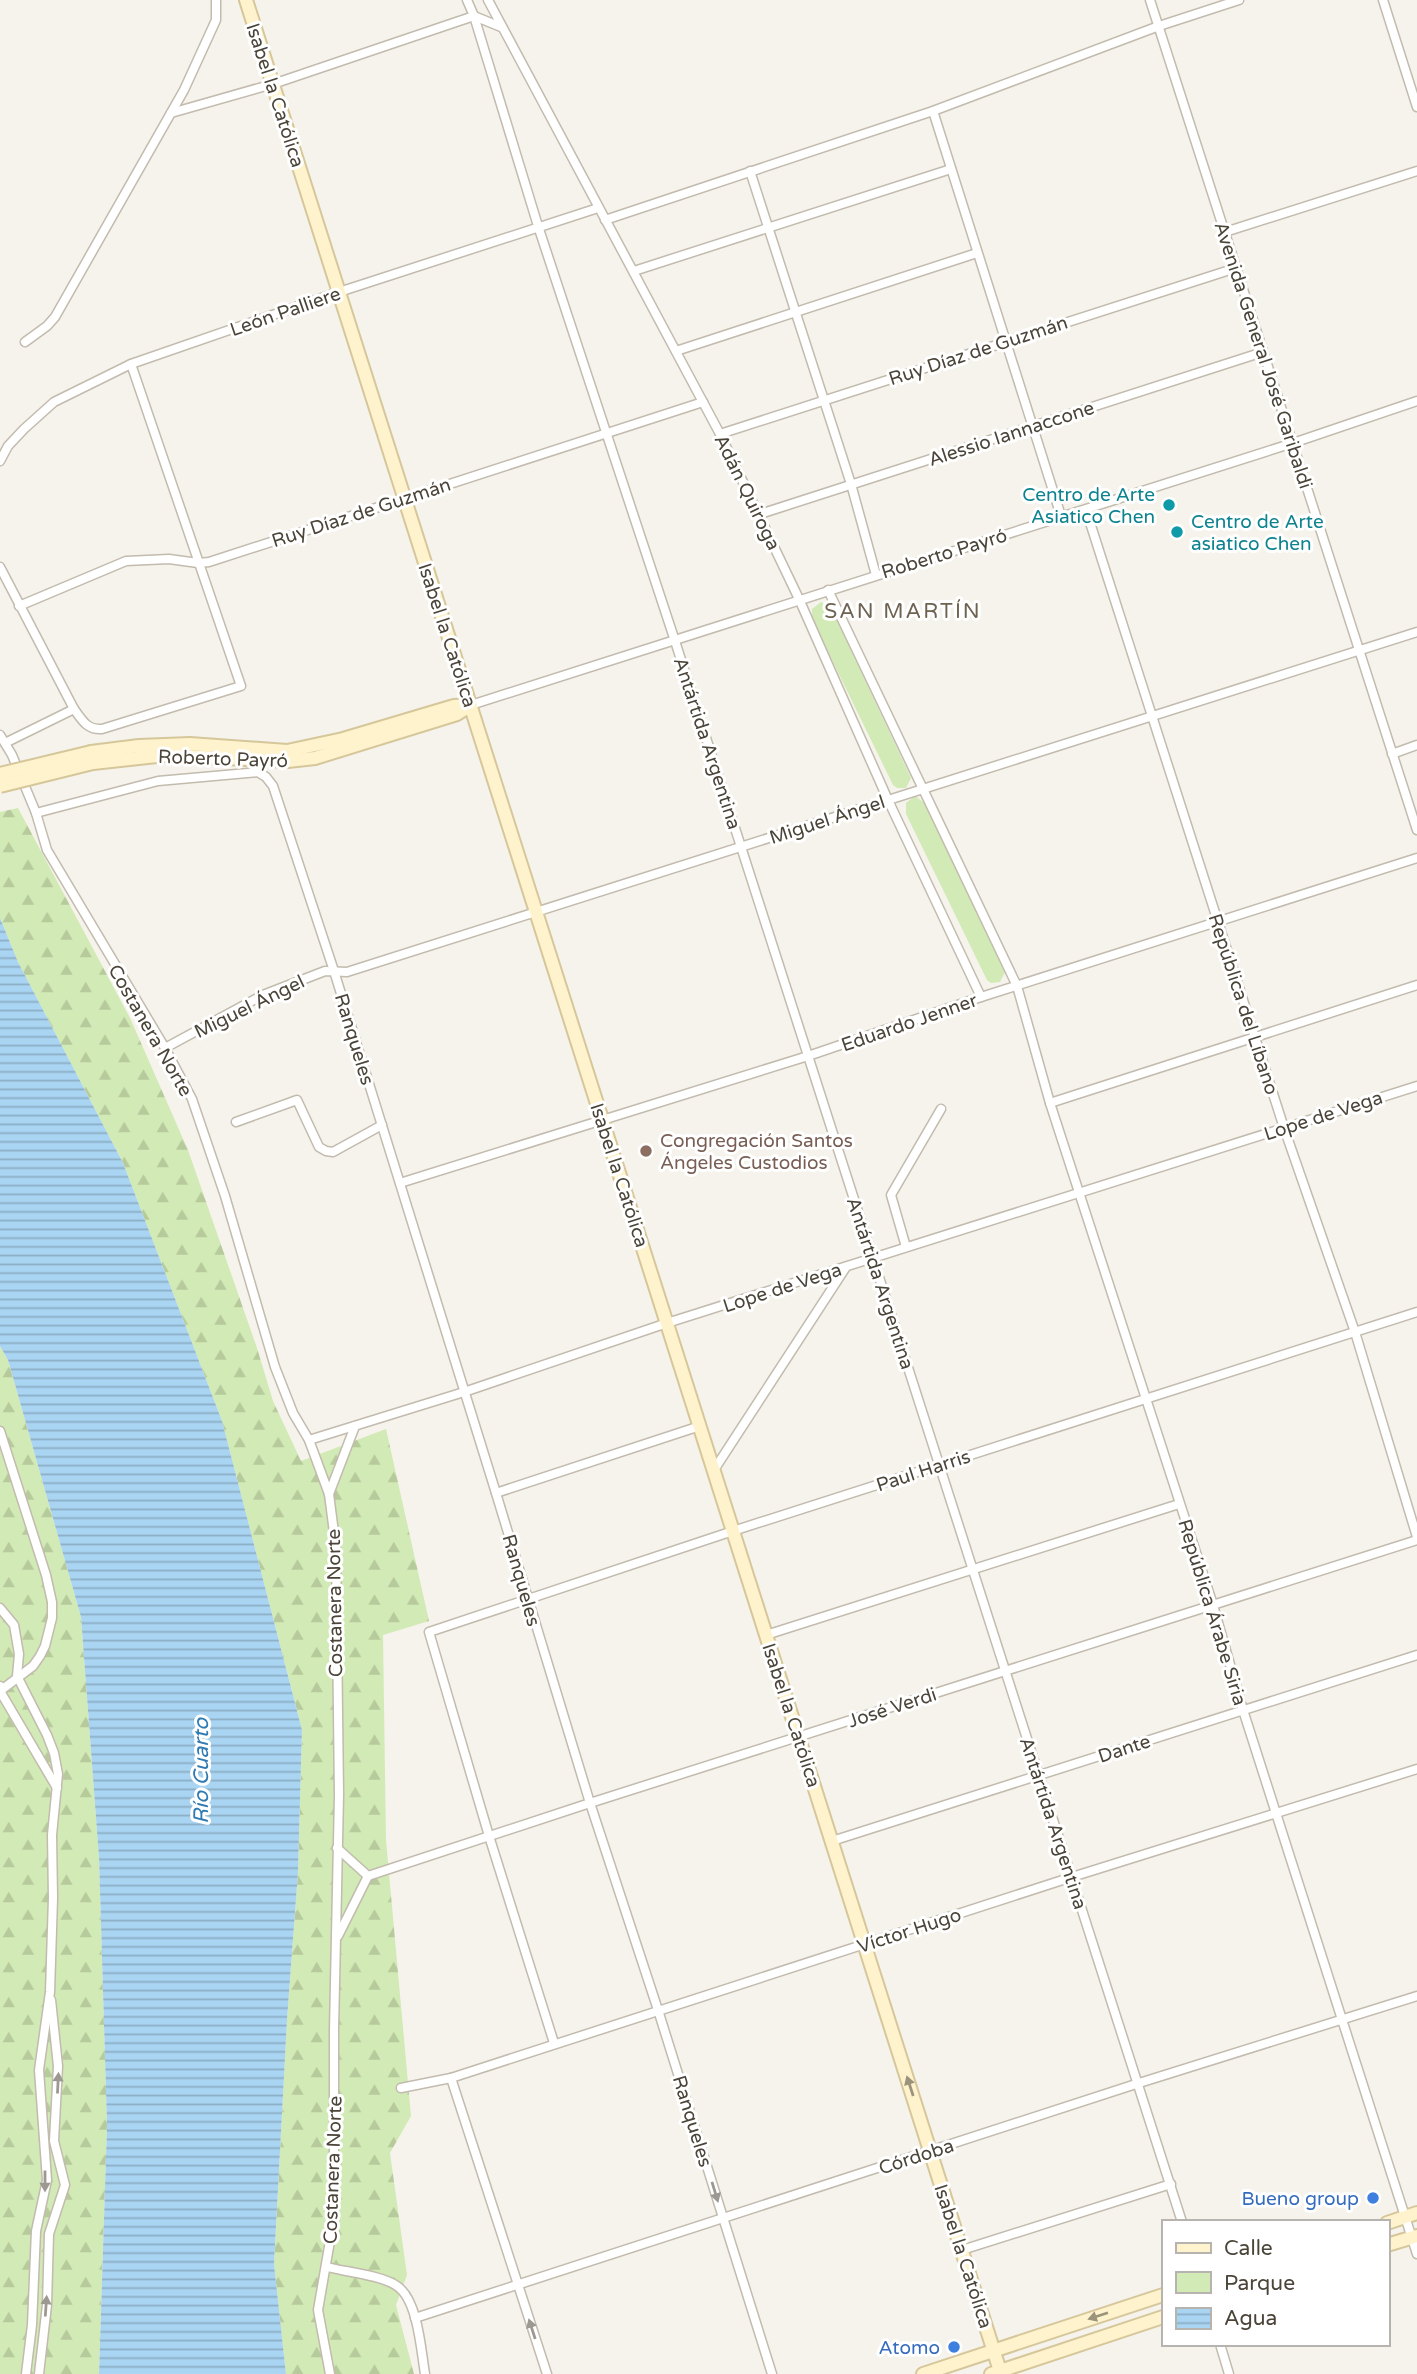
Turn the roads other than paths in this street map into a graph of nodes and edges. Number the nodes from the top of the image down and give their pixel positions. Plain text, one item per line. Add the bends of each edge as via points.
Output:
1 (216, 0) edge
2 (246, 0) edge
3 (467, 0) edge
4 (488, 0) edge
5 (1150, 0) edge
6 (1239, 0) edge
7 (1383, 0) edge
8 (474, 16) junction
9 (1159, 26) junction
10 (501, 27) junction
11 (273, 84) junction
12 (1417, 107) edge
13 (933, 111) junction
14 (171, 113) junction
15 (951, 169) junction
16 (1417, 171) edge
17 (750, 172) junction
18 (598, 208) junction
19 (605, 220) junction
20 (538, 226) junction
21 (769, 228) junction
22 (1225, 232) junction
23 (977, 253) junction
24 (1236, 268) junction
25 (634, 271) junction
26 (339, 292) junction
27 (797, 313) junction
28 (1006, 341) junction
29 (25, 342) dead end
30 (676, 351) junction
31 (1264, 352) junction
32 (131, 364) junction
33 (824, 399) junction
34 (1417, 401) edge
35 (703, 402) junction
36 (1032, 426) junction
37 (606, 433) junction
38 (720, 434) junction
39 (1293, 443) junction
40 (0, 461) edge
41 (852, 484) junction
42 (404, 498) junction
43 (1086, 510) junction
44 (760, 514) junction
45 (1061, 516) junction
46 (198, 564) junction
47 (0, 567) edge
48 (876, 575) junction
49 (828, 590) junction
50 (799, 599) junction
51 (19, 606) junction
52 (1417, 632) edge
53 (675, 641) junction
54 (1359, 650) junction
55 (471, 705) junction
56 (74, 709) junction
57 (1152, 716) junction
58 (2, 739) edge
59 (1417, 746) edge
60 (1392, 754) junction
61 (92, 757) junction
62 (0, 774) edge
63 (0, 786) edge
64 (923, 789) junction
65 (888, 800) junction
66 (36, 813) junction
67 (1417, 831) edge
68 (741, 846) junction
69 (1417, 858) edge
70 (536, 911) junction
71 (1218, 922) junction
72 (334, 971) junction
73 (1417, 985) edge
74 (1017, 986) junction
75 (981, 997) junction
76 (1254, 1037) junction
77 (165, 1048) junction
78 (808, 1056) junction
79 (1417, 1086) edge
80 (1050, 1103) junction
81 (941, 1109) dead end
82 (602, 1119) junction
83 (236, 1122) dead end
84 (382, 1125) junction
85 (1284, 1128) junction
86 (400, 1183) junction
87 (1079, 1193) junction
88 (906, 1247) junction
89 (873, 1258) junction
90 (846, 1266) junction
91 (1417, 1312) edge
92 (667, 1323) junction
93 (1355, 1332) junction
94 (464, 1392) junction
95 (1145, 1399) junction
96 (355, 1426) junction
97 (700, 1426) junction
98 (0, 1430) edge
99 (309, 1440) junction
100 (939, 1465) junction
101 (714, 1470) junction
102 (496, 1493) junction
103 (329, 1494) junction
104 (1179, 1504) junction
105 (733, 1531) junction
106 (1417, 1538) edge
107 (973, 1569) junction
108 (527, 1598) junction
109 (1213, 1605) junction
110 (0, 1608) edge
111 (766, 1635) junction
112 (1417, 1655) edge
113 (1006, 1671) junction
114 (17, 1676) junction
115 (0, 1684) edge
116 (0, 1690) edge
117 (1243, 1710) junction
118 (799, 1737) junction
119 (1417, 1769) edge
120 (1039, 1775) junction
121 (57, 1788) junction
122 (590, 1803) junction
123 (1278, 1813) junction
124 (489, 1836) junction
125 (832, 1840) junction
126 (338, 1848) junction
127 (368, 1876) junction
128 (1072, 1877) junction
129 (336, 1939) junction
130 (864, 1944) junction
131 (50, 1992) junction
132 (1417, 1996) edge
133 (658, 2010) junction
134 (1343, 2020) junction
135 (554, 2043) junction
136 (451, 2078) junction
137 (1136, 2084) junction
138 (401, 2088) dead end
139 (931, 2151) junction
140 (1171, 2184) junction
141 (1411, 2215) edge
142 (723, 2218) junction
143 (1181, 2220) edge
144 (1389, 2222) edge
145 (1414, 2237) edge
146 (1389, 2244) edge
147 (962, 2250) junction
148 (1417, 2253) edge
149 (327, 2267) junction
150 (518, 2283) junction
151 (1162, 2295) edge
152 (1162, 2317) edge
153 (415, 2318) junction
154 (1221, 2346) edge
155 (994, 2350) junction
156 (997, 2373) edge
157 (26, 2374) edge
158 (40, 2374) edge
159 (330, 2374) edge
160 (425, 2374) edge
161 (547, 2374) edge
162 (772, 2374) edge
163 (923, 2374) edge
164 (1229, 2374) edge

1 - 14 street via 216,20
2 - 11 main road, Isabel la Católica
3 - 8 street
4 - 10 street, Adán Quiroga
5 - 9 street, Avenida General José Garibaldi
6 - 9 street
7 - 12 street
8 - 10 street
8 - 11 street
8 - 20 street
9 - 13 street
9 - 22 street, Avenida General José Garibaldi
10 - 18 street, Adán Quiroga
11 - 14 street
11 - 26 main road, Isabel la Católica
13 - 15 street
13 - 17 street
14 - 29 street via 55,317
15 - 21 street
15 - 23 street
16 - 22 street
17 - 19 street
17 - 21 street
18 - 19 street, Adán Quiroga
18 - 20 street, León Palliere
19 - 25 street, Adán Quiroga
20 - 26 street, León Palliere
20 - 37 street, Antártida Argentina
21 - 25 street
21 - 27 street
22 - 24 street, Avenida General José Garibaldi
23 - 27 street
23 - 28 street
24 - 28 street, Ruy Díaz de Guzmán
24 - 31 street, Avenida General José Garibaldi
25 - 30 street, Adán Quiroga
26 - 32 street, León Palliere
26 - 42 main road, Isabel la Católica
27 - 30 street
27 - 33 street
28 - 33 street, Ruy Díaz de Guzmán
28 - 36 street
30 - 35 street, Adán Quiroga
31 - 36 street, Alessio Iannaccone
31 - 39 street, Avenida General José Garibaldi
32 - 40 street, León Palliere via 54,402 8,446
32 - 46 street
33 - 38 street, Ruy Díaz de Guzmán
33 - 41 street
34 - 39 street, Roberto Payró
35 - 37 street, Ruy Díaz de Guzmán
35 - 38 street, Adán Quiroga
36 - 41 street, Alessio Iannaccone
36 - 45 street
37 - 42 street, Ruy Díaz de Guzmán
37 - 53 street, Antártida Argentina
38 - 44 street, Adán Quiroga
39 - 43 street, Roberto Payró
39 - 54 street, Avenida General José Garibaldi
41 - 44 street, Alessio Iannaccone
41 - 48 street
42 - 46 street, Ruy Díaz de Guzmán
42 - 55 main road, Isabel la Católica
43 - 45 street, Roberto Payró
43 - 57 street, República del Líbano
44 - 50 street, Adán Quiroga
45 - 48 street, Roberto Payró
46 - 51 street, Ruy Díaz de Guzmán via 169,559 126,561
46 - 56 street via 241,686 102,729 86,725
47 - 51 street
48 - 49 street, Roberto Payró
49 - 50 street, Roberto Payró
49 - 64 street
50 - 53 street, Roberto Payró
50 - 65 street, Adán Quiroga
51 - 56 street
52 - 54 street, Miguel Ángel
53 - 55 street, Roberto Payró
53 - 68 street, Antártida Argentina
54 - 57 street, Miguel Ángel
54 - 60 street, Avenida General José Garibaldi
55 - 61 main road, Roberto Payró via 287,751 190,744 139,746
55 - 70 main road, Isabel la Católica
56 - 58 street
57 - 64 street, Miguel Ángel
57 - 71 street, República del Líbano
58 - 66 street, Costanera Norte
59 - 60 street
60 - 67 street, Avenida General José Garibaldi
61 - 62 main road, bridge
61 - 63 main road, bridge
64 - 65 street, Miguel Ángel
64 - 74 street
65 - 68 street, Miguel Ángel
65 - 75 street, Adán Quiroga
66 - 72 street, Ranqueles via 158,781 257,772 267,777
66 - 77 street, Costanera Norte via 53,860
68 - 70 street, Miguel Ángel
68 - 78 street, Antártida Argentina
69 - 71 street, Eduardo Jenner
70 - 72 street, Miguel Ángel via 347,972
70 - 82 main road, Isabel la Católica
71 - 74 street, Eduardo Jenner
71 - 76 street, República del Líbano
72 - 77 street, Miguel Ángel via 263,995
72 - 84 street, Ranqueles
73 - 76 street
74 - 75 street, Eduardo Jenner
74 - 80 street, República Árabe Siria
75 - 78 street, Eduardo Jenner
76 - 80 street
76 - 85 street, República del Líbano
77 - 99 street, Costanera Norte via 192,1099 275,1367
78 - 82 street, Eduardo Jenner
78 - 89 street, Antártida Argentina
79 - 85 street, Lope de Vega
80 - 87 street, República Árabe Siria
81 - 88 street via 891,1195
82 - 86 street, Eduardo Jenner
82 - 92 main road, Isabel la Católica
83 - 84 street via 297,1100 319,1147 326,1152
84 - 86 street, Ranqueles
85 - 87 street, Lope de Vega
85 - 93 street, República del Líbano
86 - 94 street, Ranqueles
87 - 88 street, Lope de Vega
87 - 95 street, República Árabe Siria
88 - 89 street, Lope de Vega
89 - 90 street, Lope de Vega
89 - 100 street, Antártida Argentina
90 - 92 street, Lope de Vega
90 - 101 street
91 - 93 street, Paul Harris
92 - 94 street, Lope de Vega
92 - 97 main road, Isabel la Católica
93 - 95 street, Paul Harris
93 - 106 street, República del Líbano
94 - 96 street, Lope de Vega
94 - 102 street, Ranqueles
95 - 100 street, Paul Harris
95 - 104 street, República Árabe Siria
96 - 99 street, Lope de Vega
96 - 103 street
97 - 101 main road, Isabel la Católica
97 - 102 street
98 - 114 street via 52,1602 45,1646 33,1666
99 - 103 street, Costanera Norte
100 - 105 street, Paul Harris
100 - 107 street, Antártida Argentina
101 - 105 main road, Isabel la Católica
102 - 108 street, Ranqueles
103 - 126 street, Costanera Norte via 336,1548
104 - 107 street
104 - 109 street, República Árabe Siria
105 - 108 street, Paul Harris
105 - 111 main road, Isabel la Católica
106 - 109 street, José Verdi
107 - 111 street
107 - 113 street, Antártida Argentina
108 - 122 street, Ranqueles
108 - 124 street, Paul Harris via 429,1632
109 - 113 street, José Verdi
109 - 117 street, República Árabe Siria
110 - 114 street via 14,1625
111 - 118 main road, Isabel la Católica
112 - 117 street, Dante
113 - 118 street, José Verdi
113 - 120 street, Antártida Argentina
114 - 116 street
114 - 121 street via 54,1753
115 - 116 street
116 - 121 street
117 - 120 street, Dante
117 - 123 street, República Árabe Siria
118 - 122 street, José Verdi
118 - 125 main road, Isabel la Católica
119 - 123 street, Víctor Hugo
120 - 125 street, Dante
120 - 128 street, Antártida Argentina
121 - 131 street
122 - 124 street, José Verdi
122 - 133 street, Ranqueles
123 - 128 street, Víctor Hugo
123 - 134 street, República Árabe Siria
124 - 127 street, José Verdi
124 - 135 street
125 - 130 main road, Isabel la Católica
126 - 127 street
126 - 129 street, Costanera Norte
127 - 129 street
128 - 130 street, Víctor Hugo
128 - 137 street, Antártida Argentina
129 - 149 street, Costanera Norte via 334,2218
130 - 133 street, Víctor Hugo
139 -> 130 main road, Isabel la Católica
131 -> 157 street via 38,2070 47,2180 36,2231
158 -> 131 street via 49,2234 65,2185 54,2141 58,2066
132 - 134 street, Córdoba
133 - 135 street, Víctor Hugo
133 -> 142 street, Ranqueles
134 - 137 street, Córdoba
134 - 141 street, República Árabe Siria
135 - 136 street, Víctor Hugo
136 - 138 street, Víctor Hugo
136 - 150 street
137 - 139 street, Córdoba
137 - 140 street, Antártida Argentina
139 - 142 street, Córdoba
139 - 147 main road, Isabel la Católica
140 - 143 street, Antártida Argentina
140 - 147 street
141 - 144 main road
141 - 145 street, República Árabe Siria
142 - 150 street, Córdoba
142 - 162 street, Ranqueles
145 - 146 main road
145 - 148 street, República Árabe Siria
147 - 155 main road, Isabel la Católica
149 - 153 street via 395,2284 405,2293
149 - 159 street, Costanera Norte via 318,2310
150 - 153 street, Córdoba
161 -> 150 street
151 -> 155 main road
152 - 156 main road
153 - 160 street
154 - 164 street
155 - 156 main road, Isabel la Católica
155 - 163 main road

